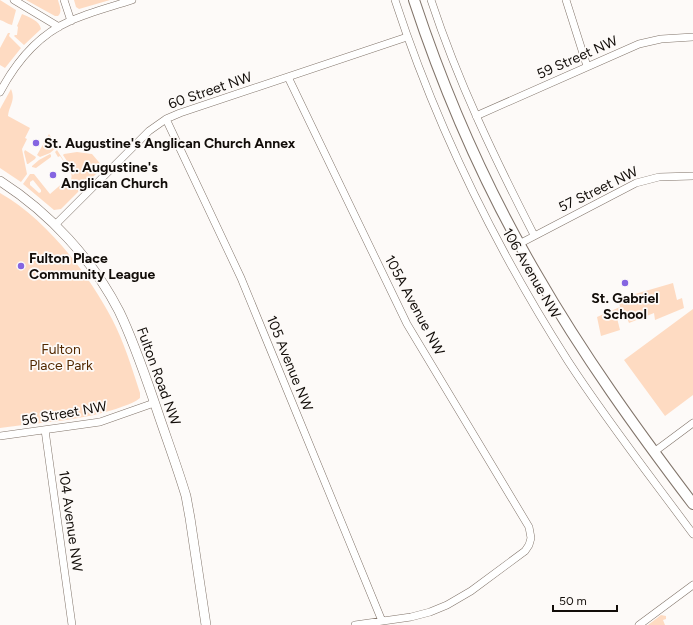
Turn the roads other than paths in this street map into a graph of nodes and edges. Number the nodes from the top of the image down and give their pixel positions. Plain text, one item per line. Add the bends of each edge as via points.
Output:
1 (14, 0) edge
2 (64, 0) edge
3 (132, 0) edge
4 (395, 0) edge
5 (414, 0) edge
6 (431, 0) edge
7 (566, 0) edge
8 (71, 20) junction
9 (59, 27) junction
10 (407, 37) junction
11 (693, 38) edge
12 (587, 66) junction
13 (288, 77) junction
14 (0, 92) edge
15 (476, 116) junction
16 (166, 119) junction
17 (693, 176) edge
18 (0, 181) edge
19 (55, 225) junction
20 (534, 236) junction
21 (519, 244) junction
22 (154, 403) junction
23 (693, 423) edge
24 (45, 430) junction
25 (0, 436) edge
26 (654, 452) junction
27 (693, 504) edge
28 (693, 534) edge
29 (693, 585) edge
30 (71, 616) junction
31 (382, 621) junction
32 (69, 625) edge
33 (72, 625) edge
34 (206, 625) edge
35 (355, 625) edge
36 (639, 625) edge

1 - 9 street
2 - 8 street
3 - 8 street
4 - 10 street, 106 Avenue NW
5 - 21 main road, 106 Avenue NW via 462,125
6 - 15 street, 106 Avenue NW
7 - 12 street
8 - 9 street
9 - 14 street via 25,54
10 - 13 street, 60 Street NW
10 - 28 street, 106 Avenue NW via 457,158 508,260 556,342 583,382
11 - 12 street, 59 Street NW via 668,38 645,42
12 - 15 street, 59 Street NW
13 - 16 street, 60 Street NW
13 - 31 street, 105A Avenue NW via 407,324 512,497 529,527 531,538 528,548 458,600 421,614
15 - 20 street, 106 Avenue NW
16 - 19 street, 60 Street NW via 149,131
16 - 31 street, 105 Avenue NW via 241,278
17 - 20 street, 57 Street NW via 659,177 636,183
18 - 19 street, Fulton Road NW
19 - 22 street, Fulton Road NW via 90,265 112,298 132,341
20 - 21 street, 57 Street NW
21 - 26 main road, 106 Avenue NW via 576,339
22 - 24 street, 56 Street NW via 109,420
22 - 34 street, Fulton Road NW via 187,501
23 - 26 street
24 - 25 street, 56 Street NW
24 - 30 street, 104 Avenue NW
26 - 27 main road, 106 Avenue NW
29 - 36 street
30 - 32 street, 104 Avenue NW
30 - 33 street, 104 Avenue NW
31 - 35 street

